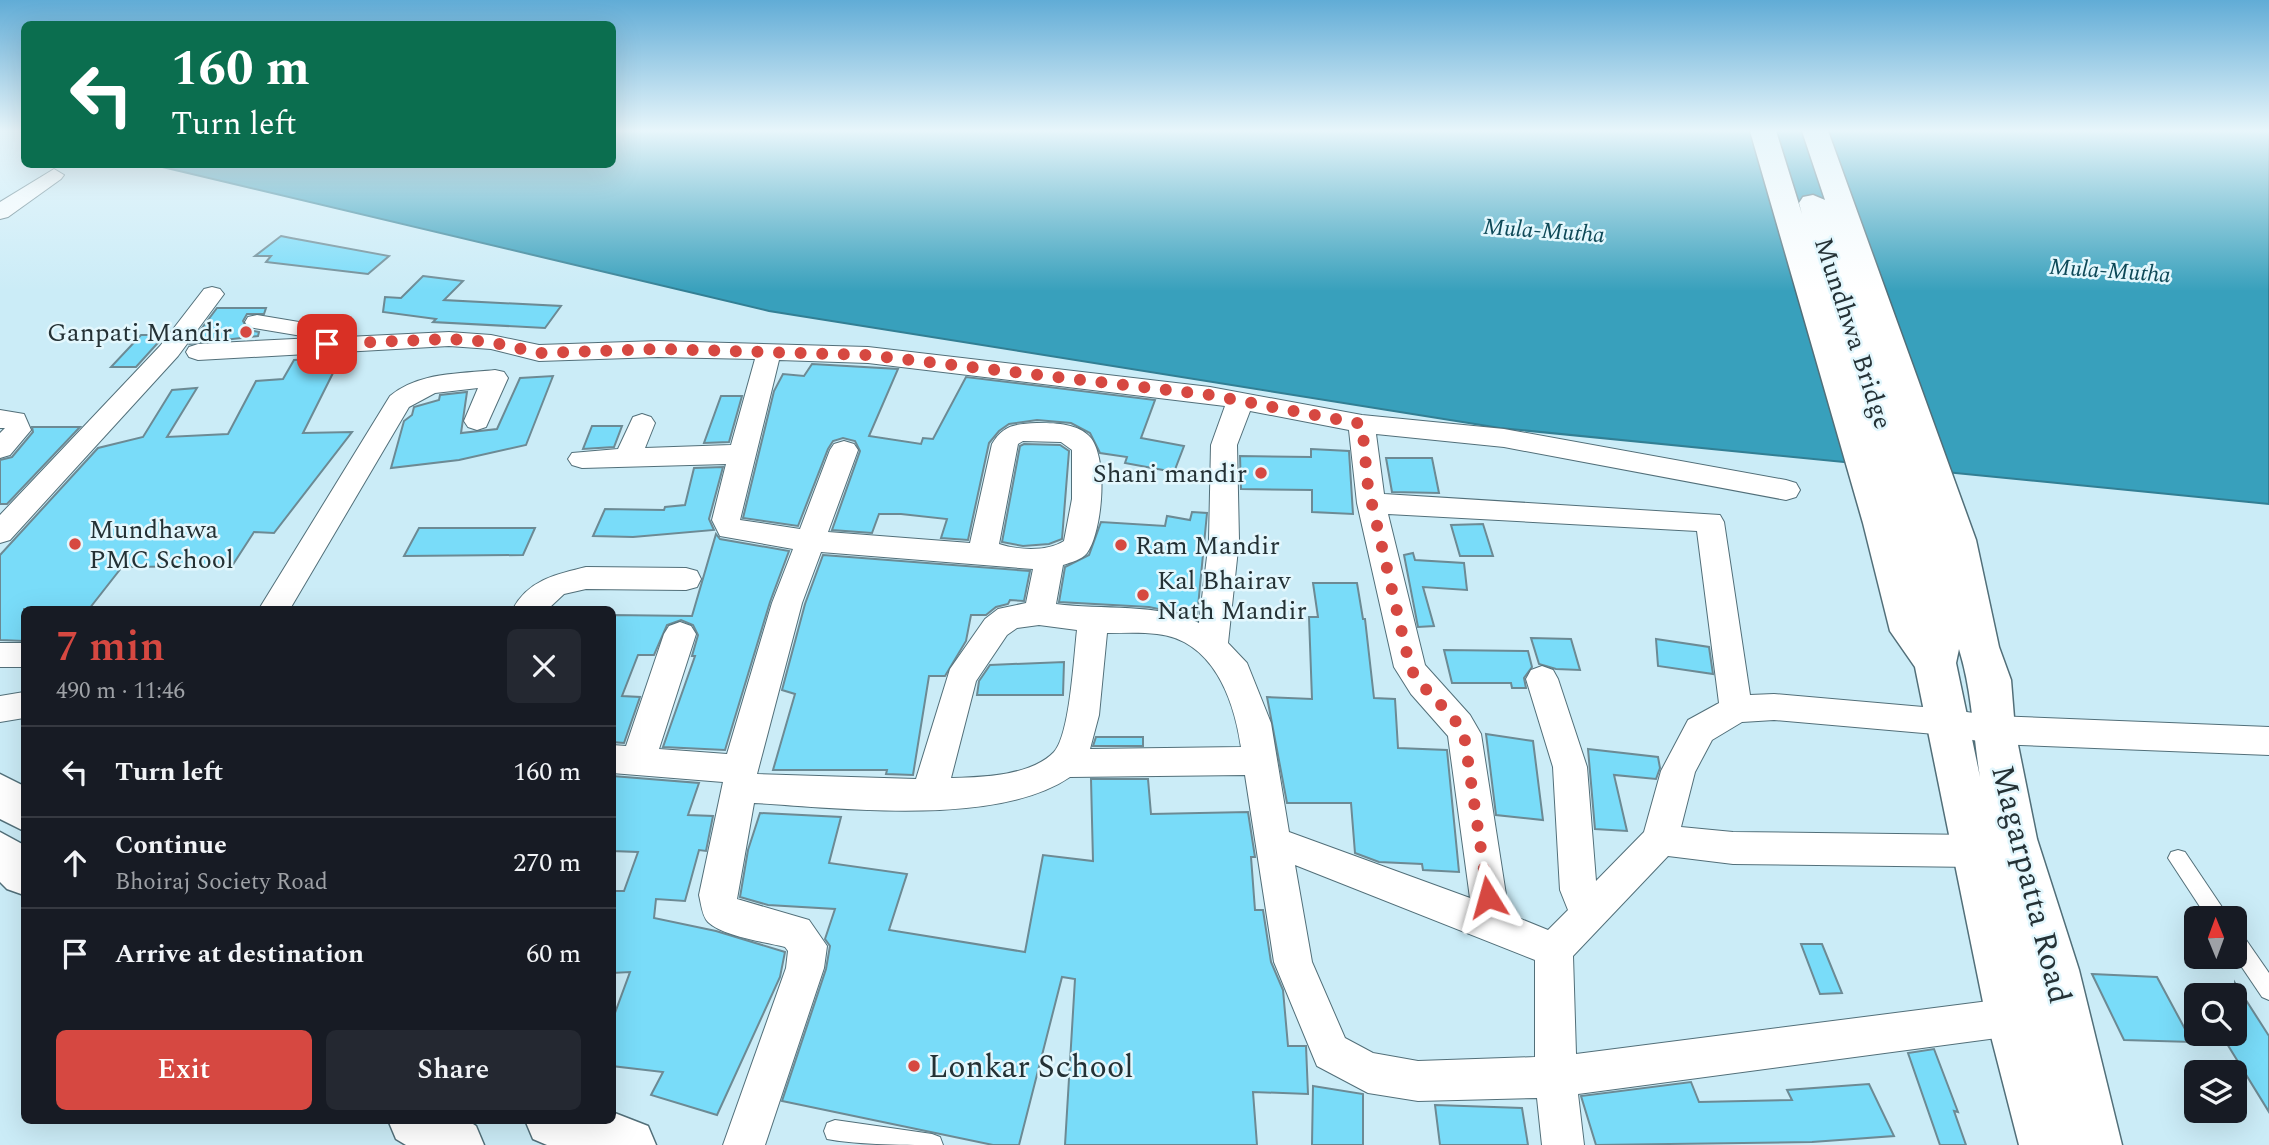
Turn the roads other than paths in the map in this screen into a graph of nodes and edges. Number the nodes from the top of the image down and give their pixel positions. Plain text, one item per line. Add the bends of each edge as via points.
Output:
1 (40, 184) edge
2 (1785, 184) edge
3 (1809, 184) edge
4 (1831, 184) edge
5 (1853, 184) edge
6 (0, 212) edge
7 (212, 294) dead end
8 (257, 322) dead end
9 (379, 341) junction
10 (512, 349) junction
11 (198, 352) dead end
12 (769, 352) junction
13 (495, 378) junction
14 (1240, 401) junction
15 (0, 419) edge
16 (477, 421) dead end
17 (642, 423) dead end
18 (1362, 424) junction
19 (0, 449) edge
20 (844, 450) dead end
21 (743, 454) junction
22 (628, 457) junction
23 (582, 459) dead end
24 (1786, 490) dead end
25 (1371, 503) junction
26 (0, 533) edge
27 (1935, 536) junction
28 (809, 541) junction
29 (998, 556) junction
30 (1050, 558) junction
31 (686, 579) dead end
32 (276, 606) edge
33 (531, 606) edge
34 (1039, 613) junction
35 (1094, 621) junction
36 (680, 634) dead end
37 (1212, 646) junction
38 (0, 654) edge
39 (21, 655) edge
40 (1542, 679) dead end
41 (1736, 709) junction
42 (1977, 711) junction
43 (2269, 741) edge
44 (625, 760) edge
45 (1261, 761) junction
46 (1065, 763) junction
47 (740, 779) junction
48 (0, 793) edge
49 (929, 796) junction
50 (21, 810) edge
51 (1660, 840) junction
52 (1274, 842) junction
53 (1975, 851) junction
54 (0, 853) edge
55 (2178, 858) dead end
56 (21, 871) edge
57 (2211, 906) edge
58 (1588, 914) junction
59 (1492, 924) junction
60 (1554, 950) junction
61 (2247, 958) edge
62 (2269, 990) edge
63 (2012, 1017) junction
64 (1556, 1077) junction
65 (422, 1124) edge
66 (564, 1124) edge
67 (835, 1131) dead end
68 (457, 1145) edge
69 (629, 1145) edge
70 (744, 1145) edge
71 (932, 1145) edge
72 (1563, 1145) edge
73 (2046, 1145) edge
74 (2095, 1145) edge

1 - 6 street
2 - 27 main road
3 - 27 main road, Mundhwa Bridge
4 - 27 main road
5 - 27 main road via 1907,328
7 - 26 street via 169,351
8 - 9 street
9 - 10 street via 449,339 491,342
9 - 11 street
10 - 12 street via 560,354 658,349
10 - 13 street
12 - 14 street via 868,355
12 - 21 street
13 - 16 street
13 - 32 street via 407,393
14 - 18 street
14 - 37 street via 1224,445 1224,540
15 - 19 street via 15,419 18,430
17 - 22 street
18 - 24 street via 1504,438
18 - 25 street
20 - 28 street
21 - 22 street
21 - 28 street via 726,520 730,529
22 - 23 street
25 - 41 street via 1710,522
25 - 59 street via 1410,667 1420,686 1454,716 1464,734
27 - 42 main road, Magarpatta Road via 1976,635
27 - 42 main road via 1942,637 1935,663
28 - 29 street
28 - 47 street via 787,603
29 - 30 street
29 - 30 street via 988,553 984,540 1005,444 1020,432 1074,437 1085,448 1088,465 1080,541 1068,554
30 - 34 street
31 - 33 street via 586,578 555,585
34 - 35 street
34 - 49 street via 1009,617 996,627 961,678
35 - 37 street via 1158,622 1185,629
35 - 46 street via 1079,737
36 - 44 street
37 - 45 street via 1236,672 1248,699
38 - 39 street
40 - 58 street via 1570,767 1578,890
41 - 42 street
41 - 51 street via 1700,730 1678,771
42 - 43 street
42 - 53 main road, Magarpatta Road
42 - 74 main road, Magarpatta Road via 2054,970
44 - 47 street
45 - 46 street
45 - 52 street
46 - 49 street via 1037,779
47 - 49 street
47 - 70 street via 717,895 721,910 796,932 808,946 805,968
48 - 50 main road
51 - 53 street via 1733,848
51 - 58 street
52 - 59 street
52 - 64 street via 1293,962 1331,1052 1368,1073 1418,1081
53 - 63 main road, Magarpatta Road
54 - 56 main road
55 - 57 lane
58 - 60 street
59 - 60 street
60 - 64 street
61 - 62 lane
63 - 64 street
63 - 73 main road, Magarpatta Road
64 - 72 street
65 - 68 main road
66 - 69 main road
67 - 71 lane

